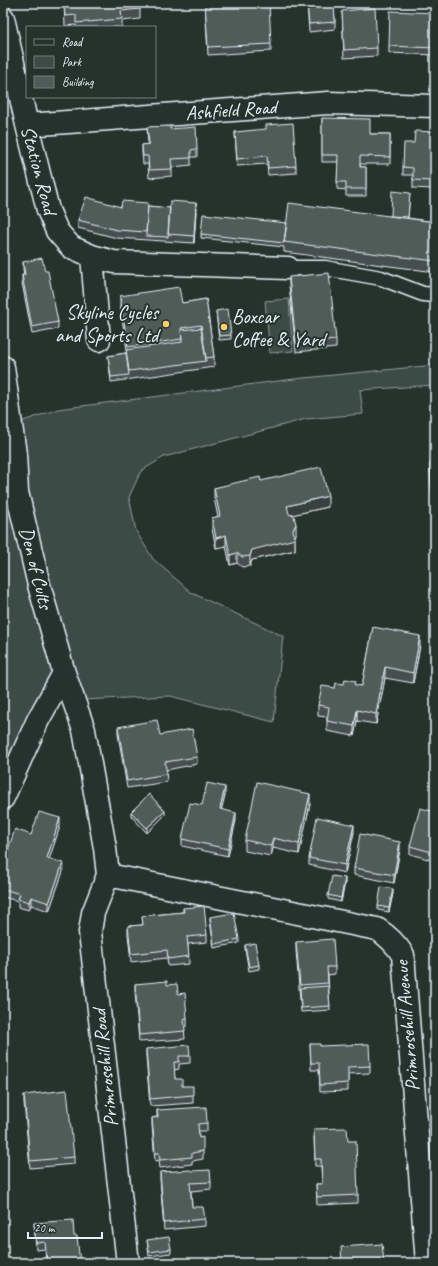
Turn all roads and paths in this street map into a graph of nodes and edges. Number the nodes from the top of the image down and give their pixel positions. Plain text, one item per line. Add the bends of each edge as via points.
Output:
1 (3, 18) edge
2 (435, 106) edge
3 (27, 124) junction
4 (92, 256) junction
5 (288, 268) joint
6 (435, 295) edge
7 (99, 340) dead end
8 (3, 367) edge
9 (64, 673) junction
10 (3, 798) edge
11 (108, 875) junction
12 (128, 1263) edge
13 (426, 1263) edge

1 - 3 street, Station Road
2 - 3 street, Ashfield Road via 328,103
3 - 4 street, Station Road via 48,210 57,231 71,247
4 - 5 street, Station Road via 114,262
4 - 7 street
5 - 6 lane via 332,269 381,278 423,294
8 - 9 street, Den of Cults via 15,454 17,492 39,585
9 - 10 street via 38,720
9 - 11 street, Den of Cults via 84,730
11 - 12 street, Primrosehill Road via 92,914 90,932
11 - 13 street, Primrosehill Avenue via 377,929 397,945 403,955

